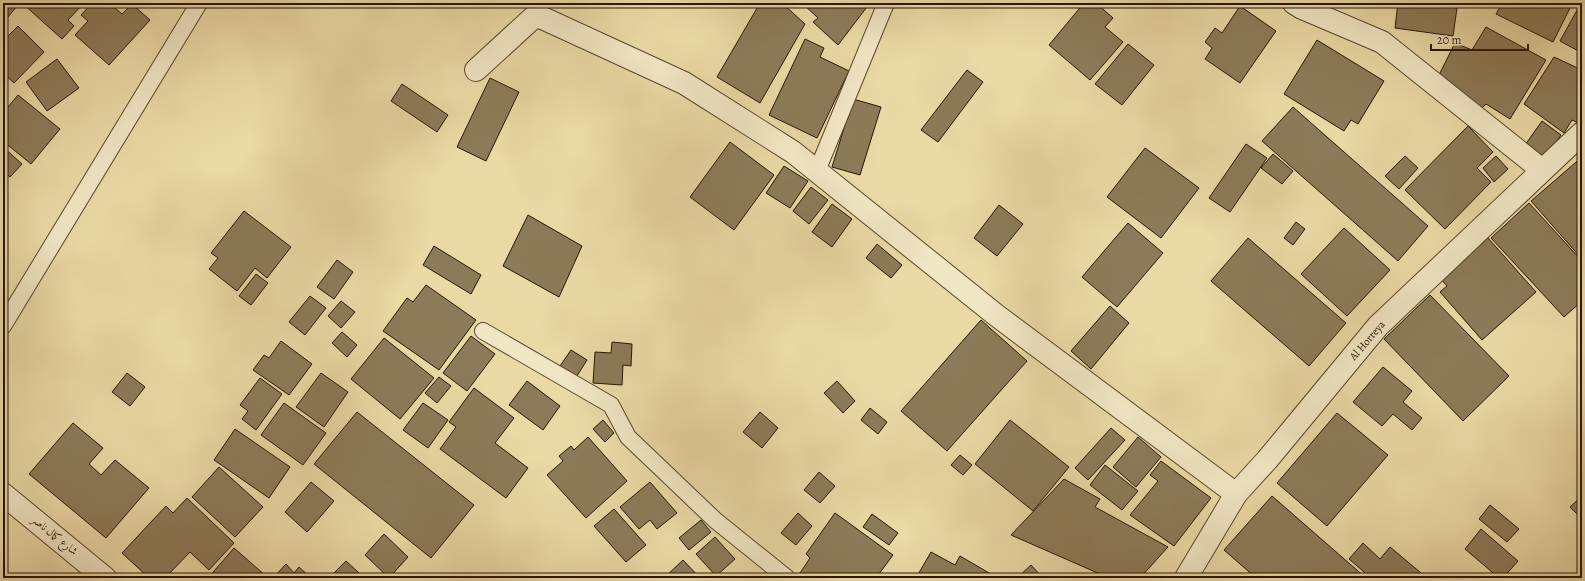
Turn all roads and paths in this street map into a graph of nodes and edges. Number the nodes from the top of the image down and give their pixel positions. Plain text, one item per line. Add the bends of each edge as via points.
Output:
1 (199, 3) edge
2 (886, 3) edge
3 (1294, 3) edge
4 (476, 70) dead end
5 (1582, 133) edge
6 (1542, 170) junction
7 (817, 171) junction
8 (3, 326) edge
9 (483, 331) dead end
10 (3, 494) edge
11 (1236, 494) junction
12 (105, 578) edge
13 (787, 578) edge
14 (1186, 578) edge

1 - 8 lane
2 - 7 lane
3 - 6 street via 1382,42
4 - 7 street via 536,16 684,83 793,152
5 - 6 street, Al Horreya
6 - 11 street, Al Horreya via 1378,326
7 - 11 street via 996,315
9 - 13 lane via 611,405 628,438 715,520
10 - 12 street, شارع كمال ناصر
11 - 14 street, Al Horreya

